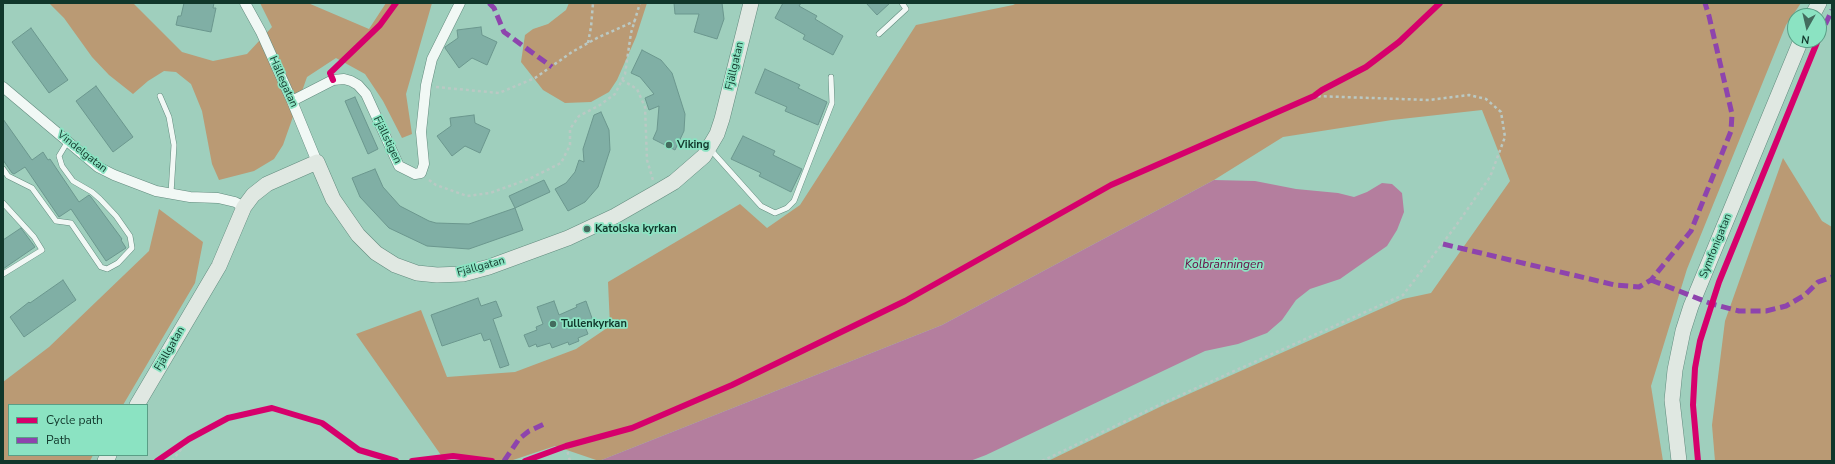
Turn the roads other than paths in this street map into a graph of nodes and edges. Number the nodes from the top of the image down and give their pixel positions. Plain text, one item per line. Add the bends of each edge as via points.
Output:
1 (245, 3) edge
2 (460, 3) edge
3 (751, 3) edge
4 (902, 3) edge
5 (879, 34) dead end
6 (1798, 48) edge
7 (831, 78) dead end
8 (3, 87) edge
9 (160, 96) dead end
10 (292, 101) junction
11 (68, 141) junction
12 (709, 148) junction
13 (317, 162) junction
14 (3, 169) edge
15 (171, 194) junction
16 (3, 203) edge
17 (244, 207) junction
18 (3, 274) edge
19 (138, 404) edge
20 (1679, 461) edge

1 - 10 street, Hällegatan
2 - 10 street, Fjällstigen via 432,59 426,85 421,132 424,164 420,173 415,174 399,166 366,94 351,81 333,80
3 - 12 street, Fjällgatan via 722,119
4 - 5 lane via 906,9
6 - 20 street, Symfonigatan via 1683,330 1672,400
7 - 12 lane via 832,103 794,201 787,208 775,213 766,210
8 - 11 street, Vindelgatan
9 - 15 lane via 169,117 174,145
10 - 13 street, Hällegatan
11 - 14 lane via 59,156 62,166 73,181 100,199 130,236 132,248 118,263 108,269 101,267 71,223 56,221 32,188 8,176
11 - 15 street, Vindelgatan via 98,167 156,191
12 - 13 street, Fjällgatan via 690,168 657,192 615,216 568,238 489,267 463,274 437,275 417,273 395,265 376,253 358,235 333,199
13 - 17 street, Fjällgatan via 267,184 253,195
15 - 17 street, Vindelgatan via 218,198
16 - 18 lane via 34,237 42,250
17 - 19 street, Fjällgatan via 219,266

